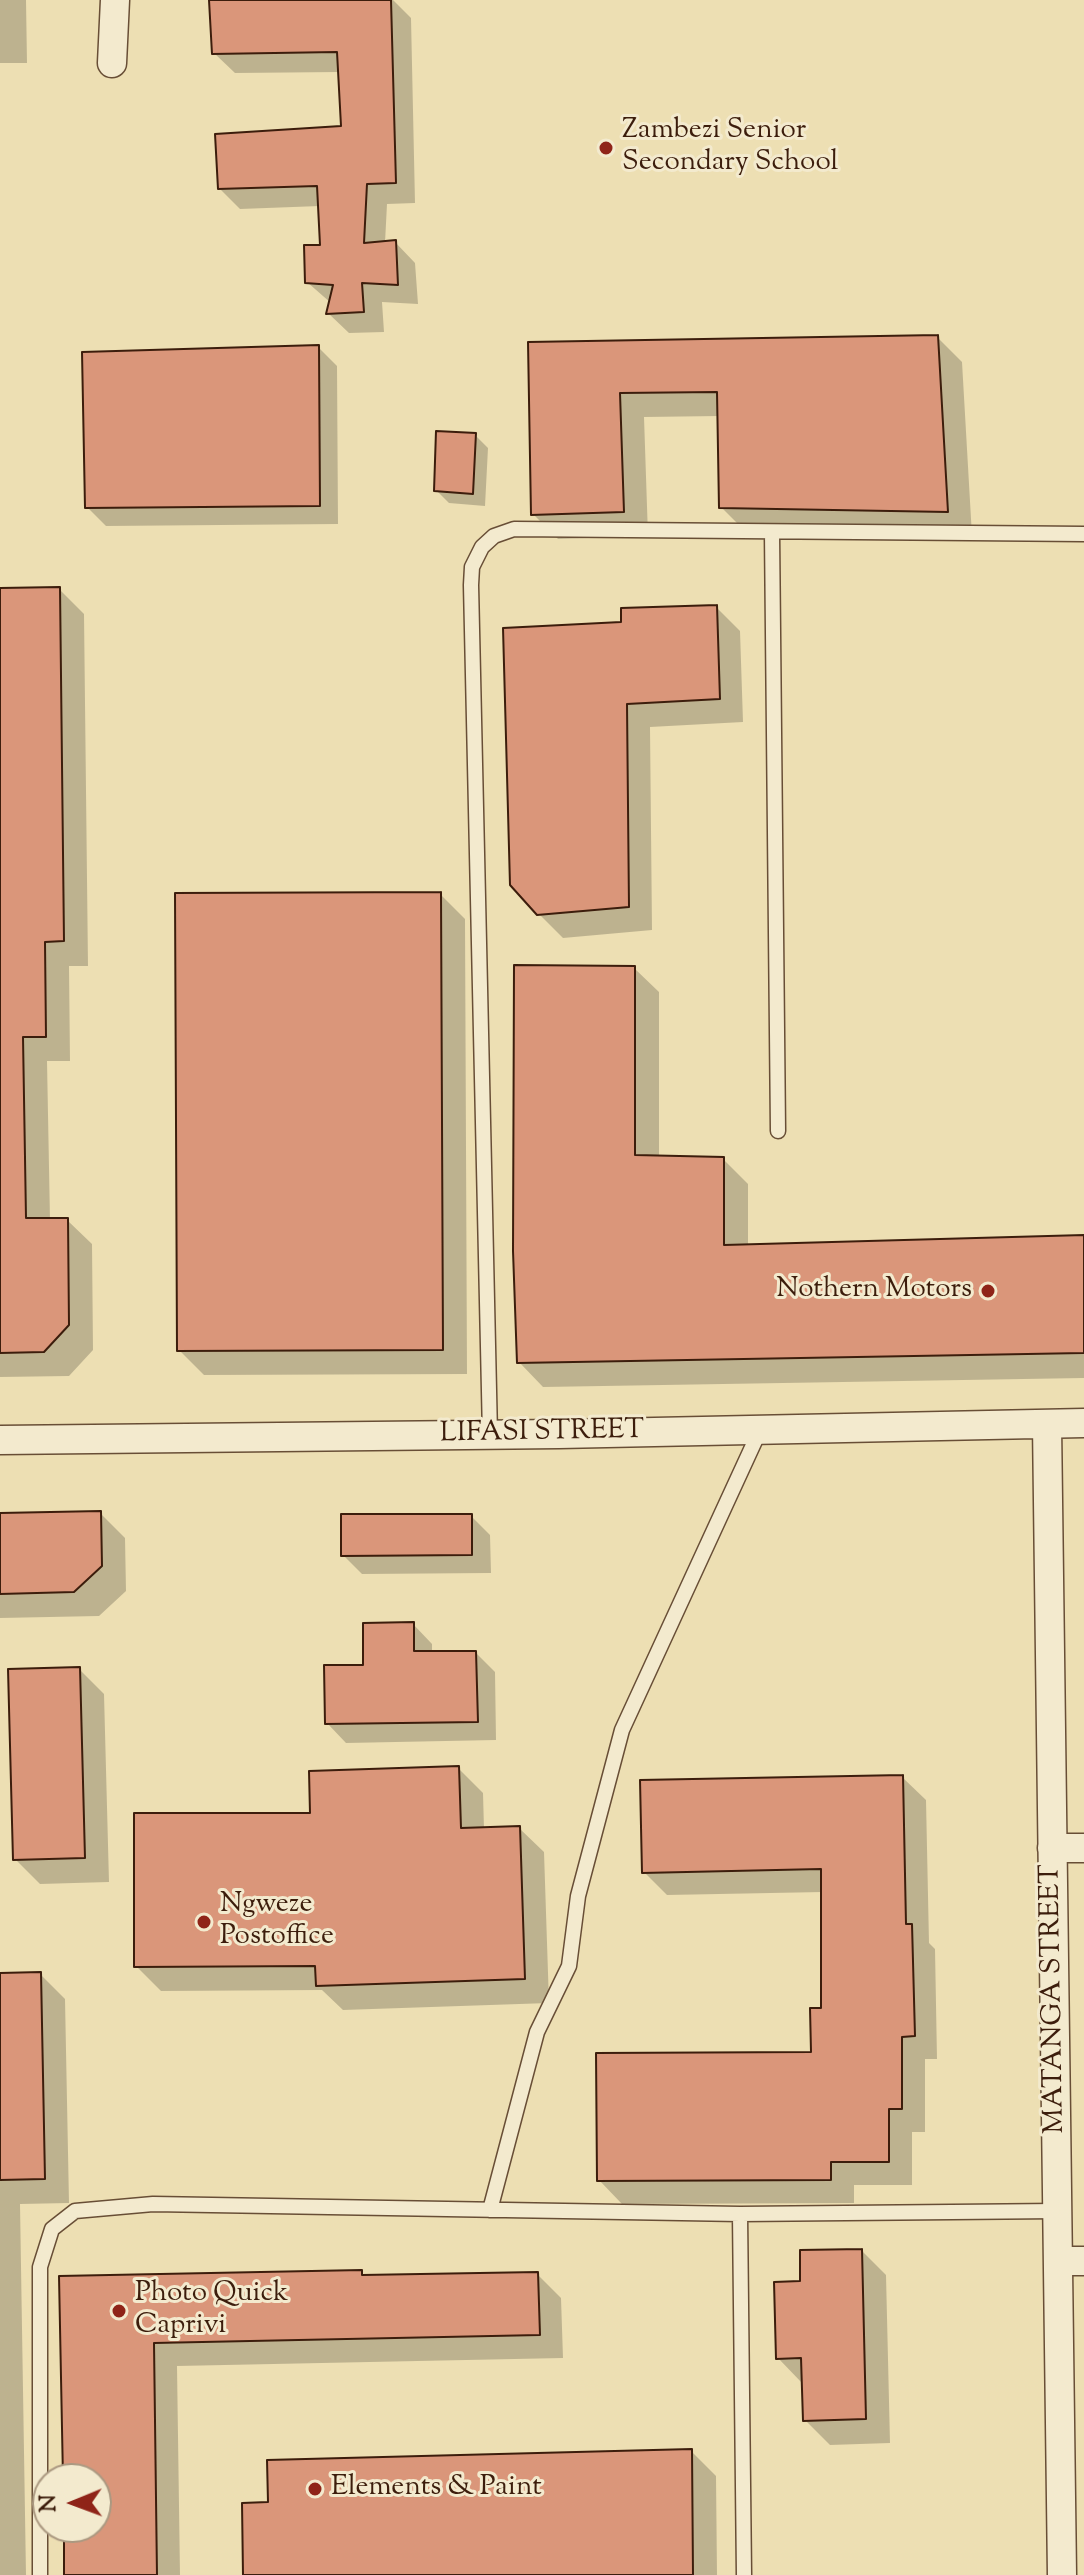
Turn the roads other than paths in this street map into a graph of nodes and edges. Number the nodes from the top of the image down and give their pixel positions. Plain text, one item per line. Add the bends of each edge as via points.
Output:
1 (115, 0) edge
2 (112, 63) dead end
3 (772, 533) junction
4 (1084, 534) edge
5 (778, 1131) dead end
6 (1084, 1423) edge
7 (1047, 1424) junction
8 (760, 1430) junction
9 (490, 1435) junction
10 (0, 1440) edge
11 (1052, 1848) junction
12 (1084, 1848) edge
13 (490, 2210) junction
14 (1058, 2211) junction
15 (740, 2214) junction
16 (1071, 2261) edge
17 (40, 2575) edge
18 (744, 2575) edge
19 (1062, 2575) edge

1 - 2 street
3 - 4 lane
3 - 5 lane
3 - 9 lane via 514,529 494,536 472,567
6 - 7 street, LIFASI STREET
7 - 8 street, LIFASI STREET
7 - 11 street, MATANGA STREET
8 - 9 street, LIFASI STREET
8 - 13 lane via 622,1730 578,1896 569,1966 537,2032
9 - 10 street, LIFASI STREET
11 - 12 street
11 - 14 street, MATANGA STREET
13 - 15 lane
13 - 17 lane via 153,2204 75,2211 52,2229 40,2267
14 - 15 lane
14 - 16 street, MATANGA STREET
15 - 18 lane
16 - 19 street, MATANGA STREET

